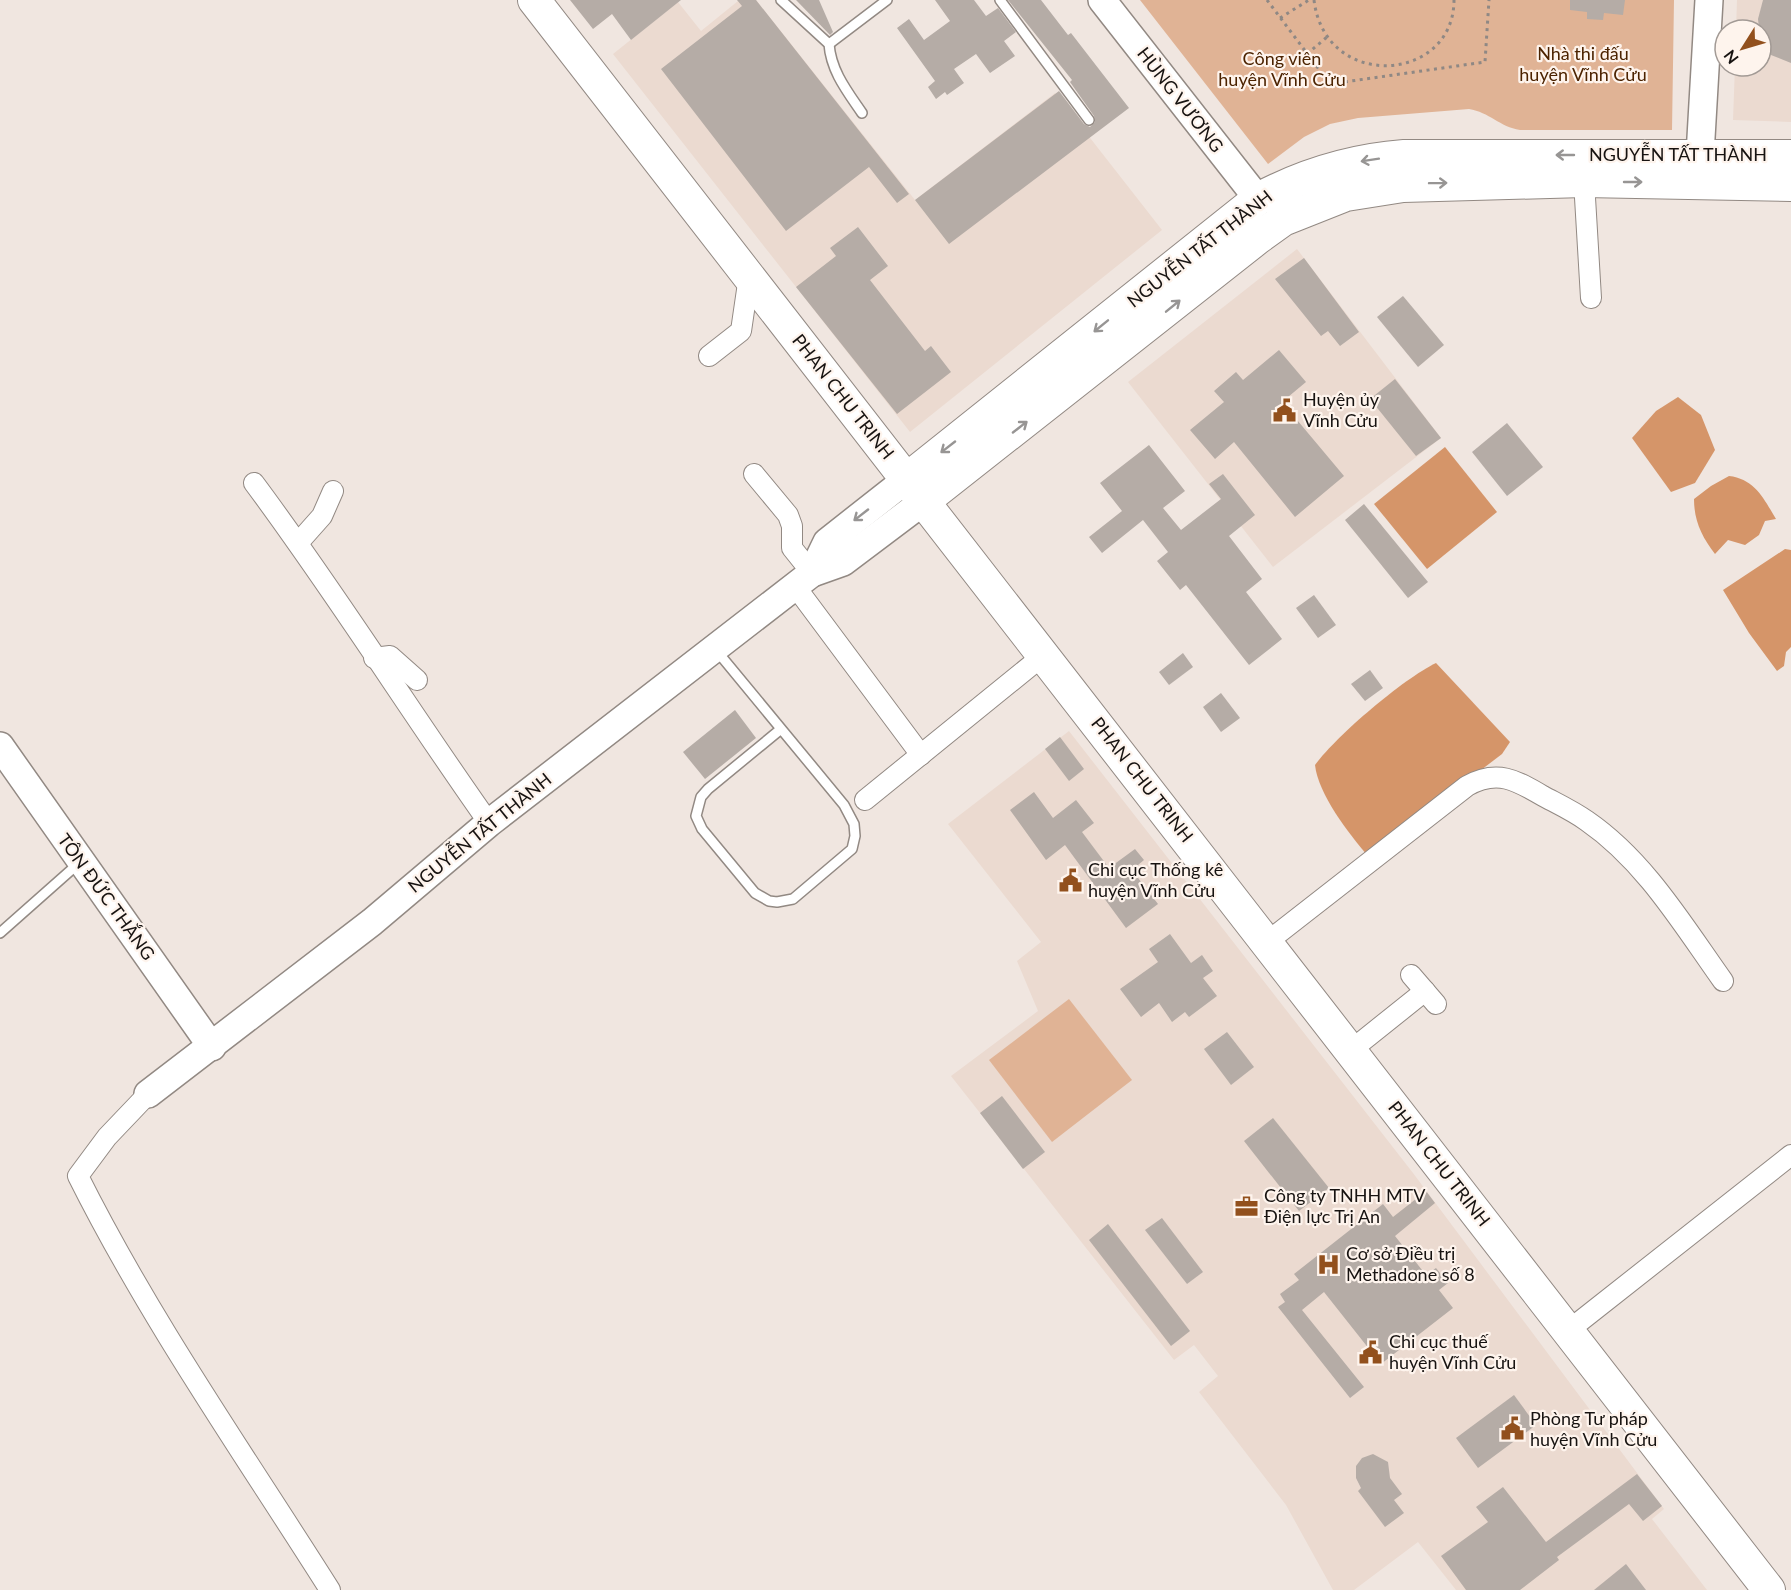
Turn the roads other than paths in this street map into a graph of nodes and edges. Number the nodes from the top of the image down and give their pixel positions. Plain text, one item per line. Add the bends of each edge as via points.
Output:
1 (534, 0) edge
2 (781, 0) edge
3 (887, 0) edge
4 (1000, 0) edge
5 (1102, 0) edge
6 (1709, 0) edge
7 (829, 44) junction
8 (862, 113) dead end
9 (1089, 120) dead end
10 (1791, 156) edge
11 (1701, 169) junction
12 (1584, 181) junction
13 (1791, 185) edge
14 (1258, 199) junction
15 (1237, 236) junction
16 (752, 280) junction
17 (1591, 298) dead end
18 (709, 356) dead end
19 (754, 474) dead end
20 (254, 483) dead end
21 (916, 490) junction
22 (333, 491) dead end
23 (298, 543) junction
24 (803, 580) junction
25 (714, 648) junction
26 (1045, 654) junction
27 (374, 658) junction
28 (417, 680) dead end
29 (781, 729) junction
30 (0, 746) edge
31 (921, 755) junction
32 (865, 800) dead end
33 (489, 823) junction
34 (81, 862) junction
35 (0, 933) edge
36 (1267, 942) junction
37 (1412, 975) dead end
38 (1723, 981) dead end
39 (212, 1047) junction
40 (1350, 1051) junction
41 (148, 1094) joint
42 (1791, 1155) edge
43 (1569, 1330) junction
44 (330, 1590) edge
45 (1769, 1590) edge

1 - 16 main road, PHAN CHU TRINH
2 - 7 lane
3 - 7 lane
4 - 9 lane
5 - 14 main road, HÙNG VƯƠNG
6 - 11 main road
7 - 8 lane via 840,80
10 - 11 main road, NGUYỄN TẤT THÀNH
12 -> 11 main road, NGUYỄN TẤT THÀNH
11 - 13 main road, NGUYỄN TẤT THÀNH
11 -> 14 main road, NGUYỄN TẤT THÀNH via 1465,154 1384,158 1311,174
15 -> 12 main road, NGUYỄN TẤT THÀNH via 1346,195 1430,183
12 - 17 street
14 - 15 main road, NGUYỄN TẤT THÀNH
15 - 21 main road, NGUYỄN TẤT THÀNH
16 - 18 street via 741,331
16 - 21 main road, PHAN CHU TRINH
19 - 24 street via 788,515 792,548
20 - 23 street
21 - 24 main road, NGUYỄN TẤT THÀNH via 826,542
21 - 26 main road, PHAN CHU TRINH
22 - 23 street via 322,516
23 - 27 street
24 - 25 main road, NGUYỄN TẤT THÀNH
24 - 31 street
25 - 29 lane
25 - 33 main road, NGUYỄN TẤT THÀNH
26 - 31 street
26 - 36 main road, PHAN CHU TRINH
27 - 28 street via 390,656
27 - 33 street
29 - 29 lane via 844,806 854,824 855,836 852,849 839,861 793,899 777,902 754,893 702,829 696,816 701,796
30 - 34 main road, TÔN ĐỨC THẮNG
31 - 32 street
33 - 39 main road, NGUYỄN TẤT THÀNH via 372,922
34 - 35 lane
34 - 39 main road, TÔN ĐỨC THẮNG
36 - 38 street via 1467,786 1495,775 1557,803 1609,839 1664,899
36 - 40 main road, PHAN CHU TRINH
37 - 40 street via 1431,998
39 - 41 main road, NGUYỄN TẤT THÀNH
40 - 43 main road, PHAN CHU TRINH
41 - 44 street via 107,1137 78,1176 143,1295
42 - 43 street
43 - 45 main road, PHAN CHU TRINH

